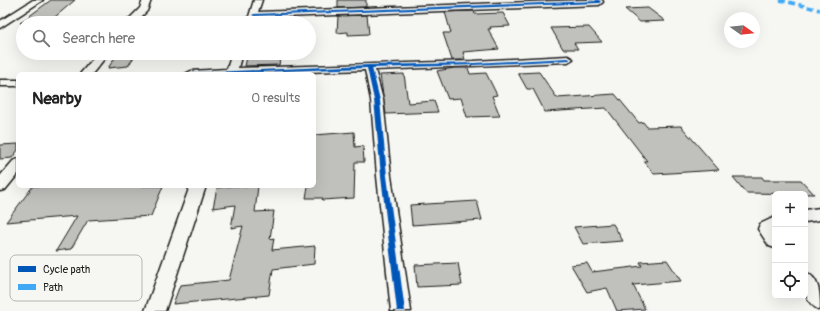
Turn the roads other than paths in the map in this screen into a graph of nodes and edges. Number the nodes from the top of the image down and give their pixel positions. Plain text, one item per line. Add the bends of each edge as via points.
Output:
1 (39, 0) edge
2 (147, 0) edge
3 (258, 0) edge
4 (597, 0) edge
5 (137, 16) edge
6 (253, 16) edge
7 (313, 16) edge
8 (0, 25) edge
9 (568, 59) dead end
10 (98, 60) edge
11 (235, 60) edge
12 (369, 66) junction
13 (88, 72) edge
14 (231, 72) edge
15 (0, 83) edge
16 (16, 83) edge
17 (16, 166) edge
18 (0, 186) edge
19 (197, 188) edge
20 (820, 214) edge
21 (808, 216) edge
22 (772, 226) edge
23 (772, 237) edge
24 (808, 284) edge
25 (820, 301) edge
26 (155, 311) edge
27 (401, 311) edge

1 - 8 street
2 - 5 street via 144,9
3 - 6 street
4 - 7 street via 599,2
9 - 12 street
10 - 13 street
11 - 14 street
12 - 14 street
12 - 27 street via 377,100
15 - 16 street
17 - 18 street
19 - 26 street
20 - 21 street
22 - 23 street via 766,229
24 - 25 street

